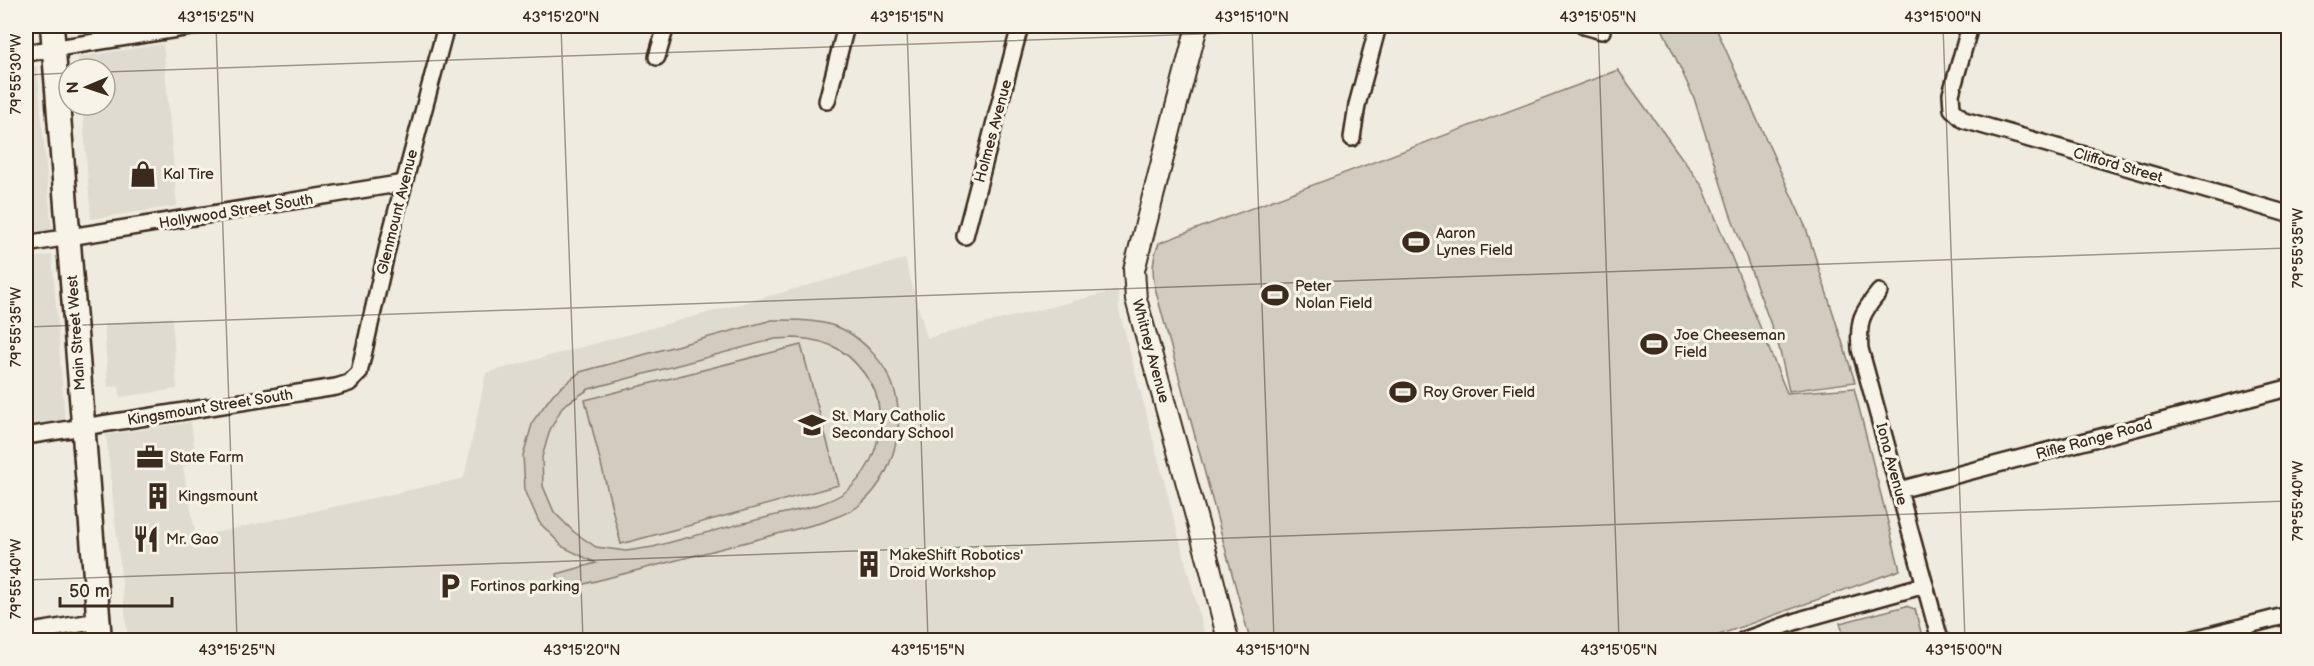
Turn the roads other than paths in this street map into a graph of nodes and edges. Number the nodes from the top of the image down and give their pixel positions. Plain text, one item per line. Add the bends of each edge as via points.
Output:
1 (52, 26) edge
2 (196, 26) edge
3 (446, 26) edge
4 (666, 26) edge
5 (846, 26) edge
6 (1020, 26) edge
7 (1197, 26) edge
8 (1378, 26) edge
9 (1584, 26) edge
10 (1970, 26) edge
11 (1602, 31) dead end
12 (54, 48) junction
13 (26, 53) edge
14 (657, 57) dead end
15 (827, 101) dead end
16 (1352, 138) dead end
17 (404, 183) junction
18 (2289, 214) edge
19 (965, 236) dead end
20 (69, 238) junction
21 (26, 244) edge
22 (1879, 292) dead end
23 (336, 387) joint
24 (2289, 388) edge
25 (84, 427) junction
26 (26, 436) edge
27 (1899, 490) junction
28 (1924, 585) junction
29 (2289, 615) edge
30 (99, 631) edge
31 (26, 633) edge
32 (1228, 640) edge
33 (1744, 640) edge
34 (1940, 640) edge
35 (2190, 640) edge

1 - 12 main road, Main Street West
2 - 12 street
3 - 17 street, Glenmount Avenue
4 - 14 street
5 - 15 street
6 - 19 street, Holmes Avenue
7 - 32 street, Whitney Avenue via 1134,270 1136,299
8 - 16 street
9 - 11 street
10 - 18 street, Clifford Street via 1952,94 1952,109 1964,120
12 - 13 street
12 - 20 main road, Main Street West
17 - 20 street, Hollywood Street South
17 - 23 street, Glenmount Avenue via 359,373 349,383
20 - 21 street, Hollywood Street South
20 - 25 main road, Main Street West
22 - 27 street, Iona Avenue via 1858,325 1860,349
23 - 25 street, Kingsmount Street South
24 - 27 street, Rifle Range Road
25 - 26 street, Kingsmount Street South
25 - 30 main road, Main Street West
27 - 28 street, Iona Avenue
28 - 33 street
28 - 34 street, Iona Avenue
29 - 35 street
30 - 31 street

